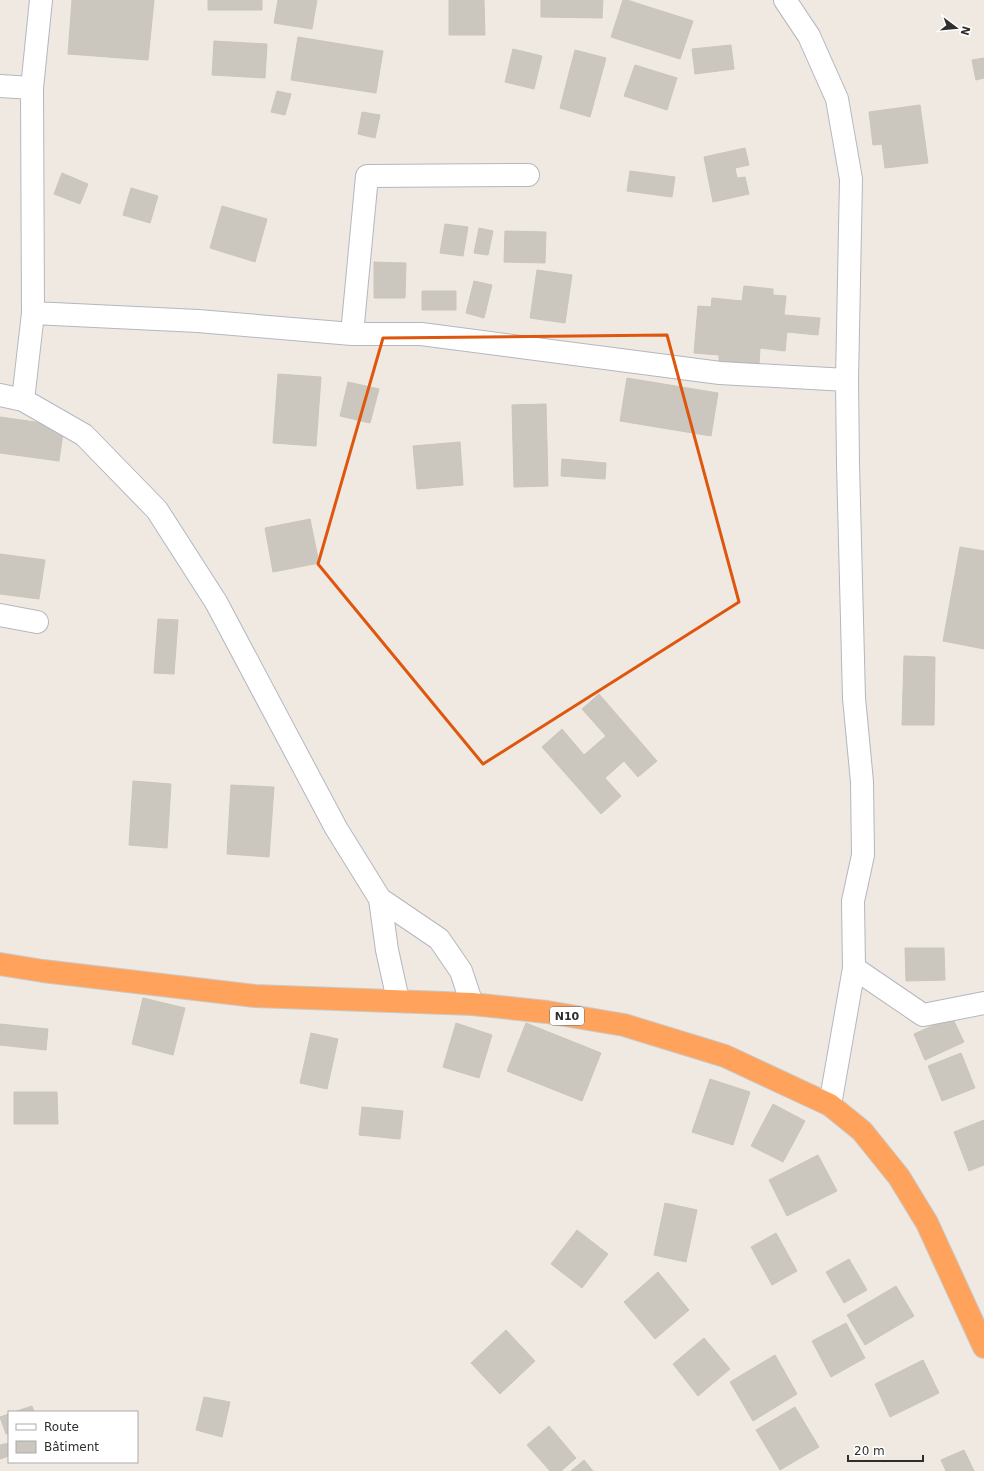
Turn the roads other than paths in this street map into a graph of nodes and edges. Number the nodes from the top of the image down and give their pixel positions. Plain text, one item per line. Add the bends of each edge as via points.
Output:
1 (40, 0) edge
2 (785, 0) edge
3 (0, 86) edge
4 (32, 88) junction
5 (528, 175) dead end
6 (33, 312) junction
7 (352, 334) junction
8 (847, 380) junction
9 (0, 395) edge
10 (23, 400) junction
11 (0, 615) edge
12 (37, 622) dead end
13 (380, 899) junction
14 (0, 964) edge
15 (854, 968) junction
16 (398, 1000) junction
17 (984, 1003) edge
18 (472, 1004) junction
19 (830, 1104) junction
20 (984, 1347) edge

1 - 4 street
2 - 8 street via 809,36 837,99 851,179
3 - 4 street
4 - 6 street
5 - 7 street via 367,176
6 - 7 street via 198,321
6 - 10 street
7 - 8 street via 421,334 720,373
8 - 15 street via 854,698 862,782 863,855 853,901
9 - 10 street
10 - 13 street via 84,435 157,510 216,602 336,828
11 - 12 street
13 - 16 street via 386,950
13 - 18 street via 439,939 460,971
14 - 16 highway, N10 via 256,996
15 - 17 street via 923,1015
15 - 19 street
16 - 18 highway, N10
18 - 19 highway, N10 via 547,1012 624,1025 725,1056
19 - 20 highway, N10 via 862,1131 899,1177 927,1223

